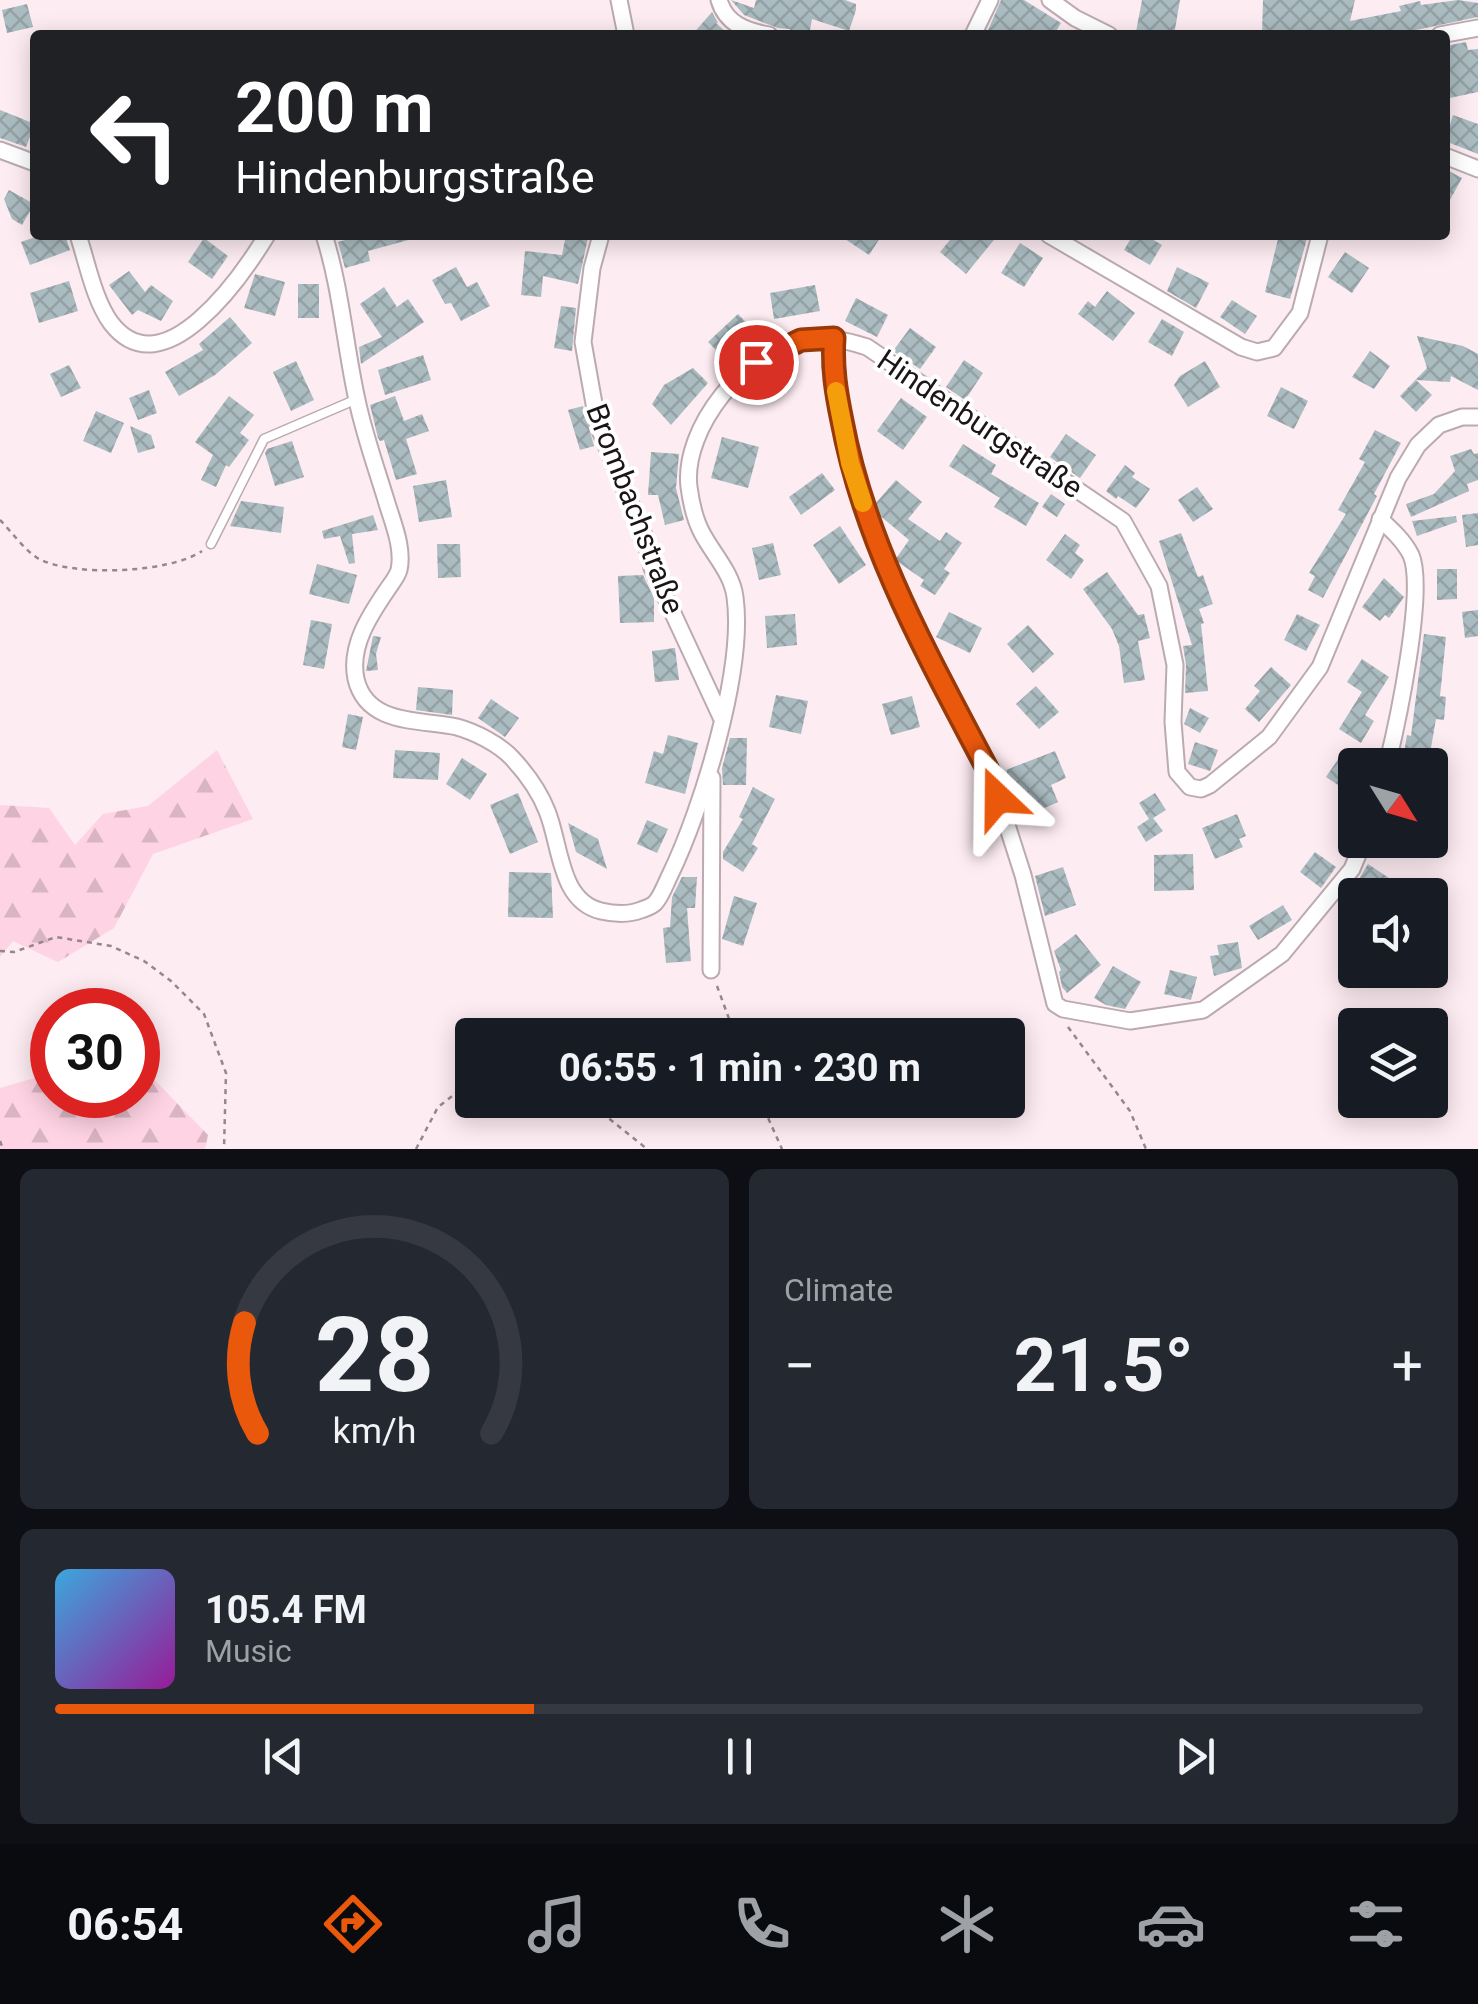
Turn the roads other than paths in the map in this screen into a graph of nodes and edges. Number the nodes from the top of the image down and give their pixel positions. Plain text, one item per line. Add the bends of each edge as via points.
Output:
1 (619, 0) edge
2 (719, 0) edge
3 (990, 0) edge
4 (1050, 0) edge
5 (1478, 28) edge
6 (625, 30) edge
7 (744, 30) edge
8 (976, 30) edge
9 (1099, 30) edge
10 (1450, 33) edge
11 (0, 150) edge
12 (1450, 158) edge
13 (30, 161) edge
14 (1478, 169) edge
15 (80, 240) edge
16 (264, 240) edge
17 (325, 240) edge
18 (599, 240) edge
19 (1058, 240) edge
20 (1319, 240) edge
21 (834, 338) junction
22 (357, 400) junction
23 (1478, 417) edge
24 (1380, 519) junction
25 (211, 544) road end
26 (721, 717) junction
27 (1390, 748) edge
28 (712, 759) junction
29 (1357, 858) edge
30 (711, 970) road end

1 - 6 street
2 - 7 street
3 - 8 street
4 - 9 street
5 - 10 street
11 - 13 street
12 - 14 street
15 - 16 street via 108,319 138,343 156,344 186,330 230,292
17 - 22 street
18 - 26 street, Brombachstraße via 584,342 598,426 652,568
19 - 20 street via 1257,352 1274,348 1300,313
21 - 24 street, Hindenburgstraße via 866,347 1123,521 1159,586 1176,665 1177,772 1190,787 1210,785 1269,737 1320,667
21 - 26 street via 801,340 756,362 710,411 696,441 688,482 694,512 736,598
21 - 29 street via 832,367 850,463 876,544 991,776 1054,1004 1130,1021 1203,1010 1282,954
22 - 25 lane via 264,439
22 - 28 street via 399,545 399,572 364,624 356,660 366,699 381,713 458,727 498,746 540,797 577,898 615,914 656,903
23 - 24 street, Hindenburgstraße via 1439,425 1418,445
24 - 27 street via 1411,556 1416,576
26 - 28 street
28 - 30 street

